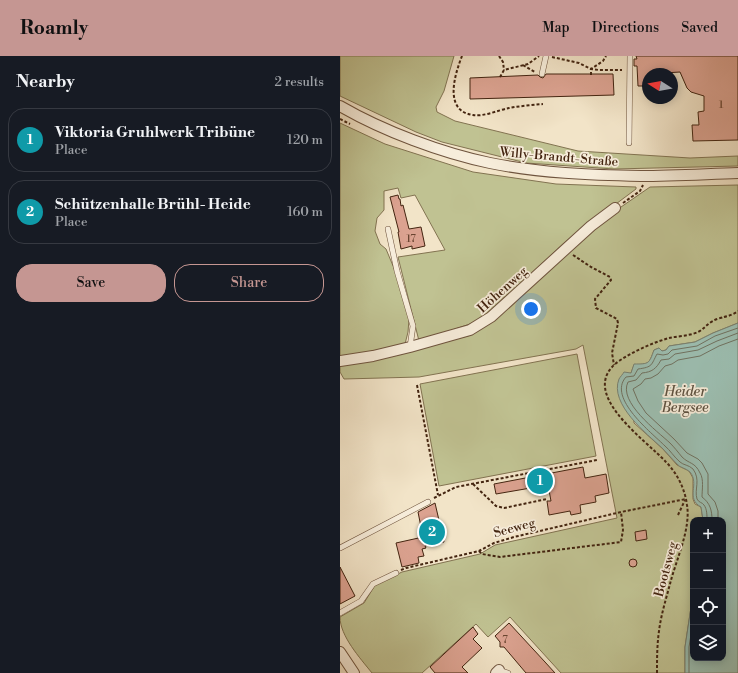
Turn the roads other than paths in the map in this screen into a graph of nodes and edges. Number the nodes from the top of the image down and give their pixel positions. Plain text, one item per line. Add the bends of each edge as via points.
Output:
1 (546, 56) edge
2 (630, 56) edge
3 (542, 74) road end
4 (340, 106) edge
5 (629, 143) dead end
6 (738, 173) edge
7 (615, 208) road end
8 (388, 229) dead end
9 (410, 347) junction
10 (340, 361) edge
11 (428, 502) road end
12 (340, 548) edge
13 (396, 573) road end
14 (340, 613) edge
15 (340, 652) edge
16 (354, 673) edge

1 - 3 lane
2 - 5 lane
4 - 6 street, Willy-Brandt-Straße via 403,136 489,163 591,174 642,176
7 - 9 street, Höhenweg via 566,248 492,317 470,330
8 - 9 lane via 413,326
9 - 10 street, Höhenweg
11 - 12 lane
13 - 14 lane via 373,584 361,601
15 - 16 street

